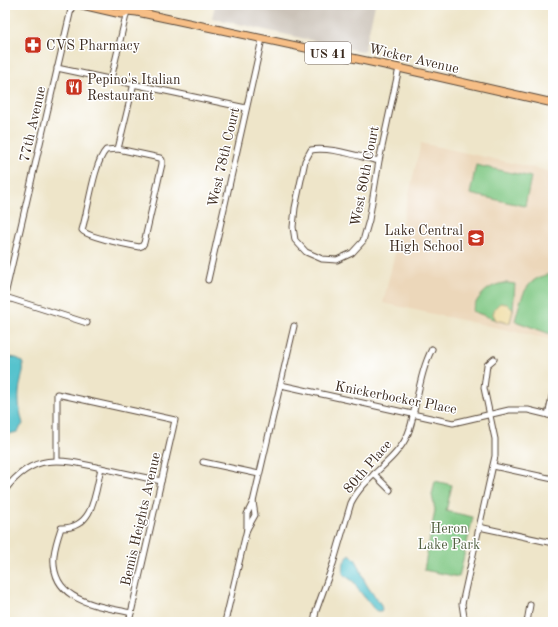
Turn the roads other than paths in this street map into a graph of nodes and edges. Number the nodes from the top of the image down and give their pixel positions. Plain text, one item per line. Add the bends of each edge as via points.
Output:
1 (72, 5) edge
2 (82, 5) edge
3 (116, 5) edge
4 (127, 11) junction
5 (262, 39) junction
6 (57, 68) junction
7 (399, 68) junction
8 (111, 79) junction
9 (134, 83) junction
10 (553, 103) edge
11 (246, 108) junction
12 (118, 148) junction
13 (379, 162) junction
14 (208, 280) dead end
15 (5, 296) edge
16 (87, 323) dead end
17 (294, 326) dead end
18 (432, 349) dead end
19 (494, 359) dead end
20 (280, 385) junction
21 (553, 392) edge
22 (413, 414) junction
23 (489, 415) junction
24 (550, 415) edge
25 (57, 460) junction
26 (203, 462) dead end
27 (493, 466) junction
28 (101, 468) junction
29 (260, 474) junction
30 (374, 474) junction
31 (553, 479) edge
32 (162, 481) junction
33 (5, 490) edge
34 (390, 490) dead end
35 (253, 502) junction
36 (479, 527) junction
37 (247, 529) junction
38 (553, 543) edge
39 (530, 605) dead end
40 (131, 612) junction
41 (129, 622) edge
42 (226, 622) edge
43 (314, 622) edge
44 (469, 622) edge
45 (528, 622) edge

1 - 6 street, 77th Avenue
2 - 4 highway, Wicker Avenue / US 41 via 121,14
3 - 4 highway, Wicker Avenue / US 41 via 124,7
4 - 5 highway, Wicker Avenue / US 41
4 - 8 street
5 - 7 highway, Wicker Avenue / US 41
5 - 11 street, West 78th Court
6 - 8 street
6 - 15 street, 77th Avenue
7 - 10 highway, Wicker Avenue / US 41
7 - 13 street, West 80th Court
8 - 9 street
9 - 11 street
9 - 12 street
11 - 14 street, West 78th Court
12 - 12 street via 162,160 144,243 139,247 92,236 82,230 99,159 106,150
13 - 13 street, West 80th Court via 319,148 311,150 305,161 293,227 295,240 306,252 322,259 337,260 352,253 363,241
15 - 16 street
17 - 20 street
18 - 22 street, 80th Place via 426,360
19 - 23 street via 487,365 484,380 484,396
20 - 22 street, Knickerbocker Place
20 - 29 street
21 - 24 street
22 - 23 street, Knickerbocker Place via 453,423
22 - 30 street, 80th Place via 406,438
23 - 24 street, Knickerbocker Place via 509,410 528,410
23 - 27 street via 496,447
25 - 28 street
25 - 32 street, Bemis Heights Avenue via 57,394 175,420
25 - 33 street via 38,463 24,470
26 - 29 street
27 - 31 street
27 - 36 street
28 - 32 street
28 - 40 street via 91,510 86,518 72,527 61,528 54,554 55,572 62,585 74,597 84,602
29 - 35 street
30 - 34 street
30 - 43 street, 80th Place via 355,494 351,503
32 - 40 street, Bemis Heights Avenue
35 - 37 street via 247,514
35 - 37 street via 255,515
36 - 38 street
36 - 44 street via 462,604 464,617
37 - 42 street
39 - 45 street
40 - 41 street, Bemis Heights Avenue

